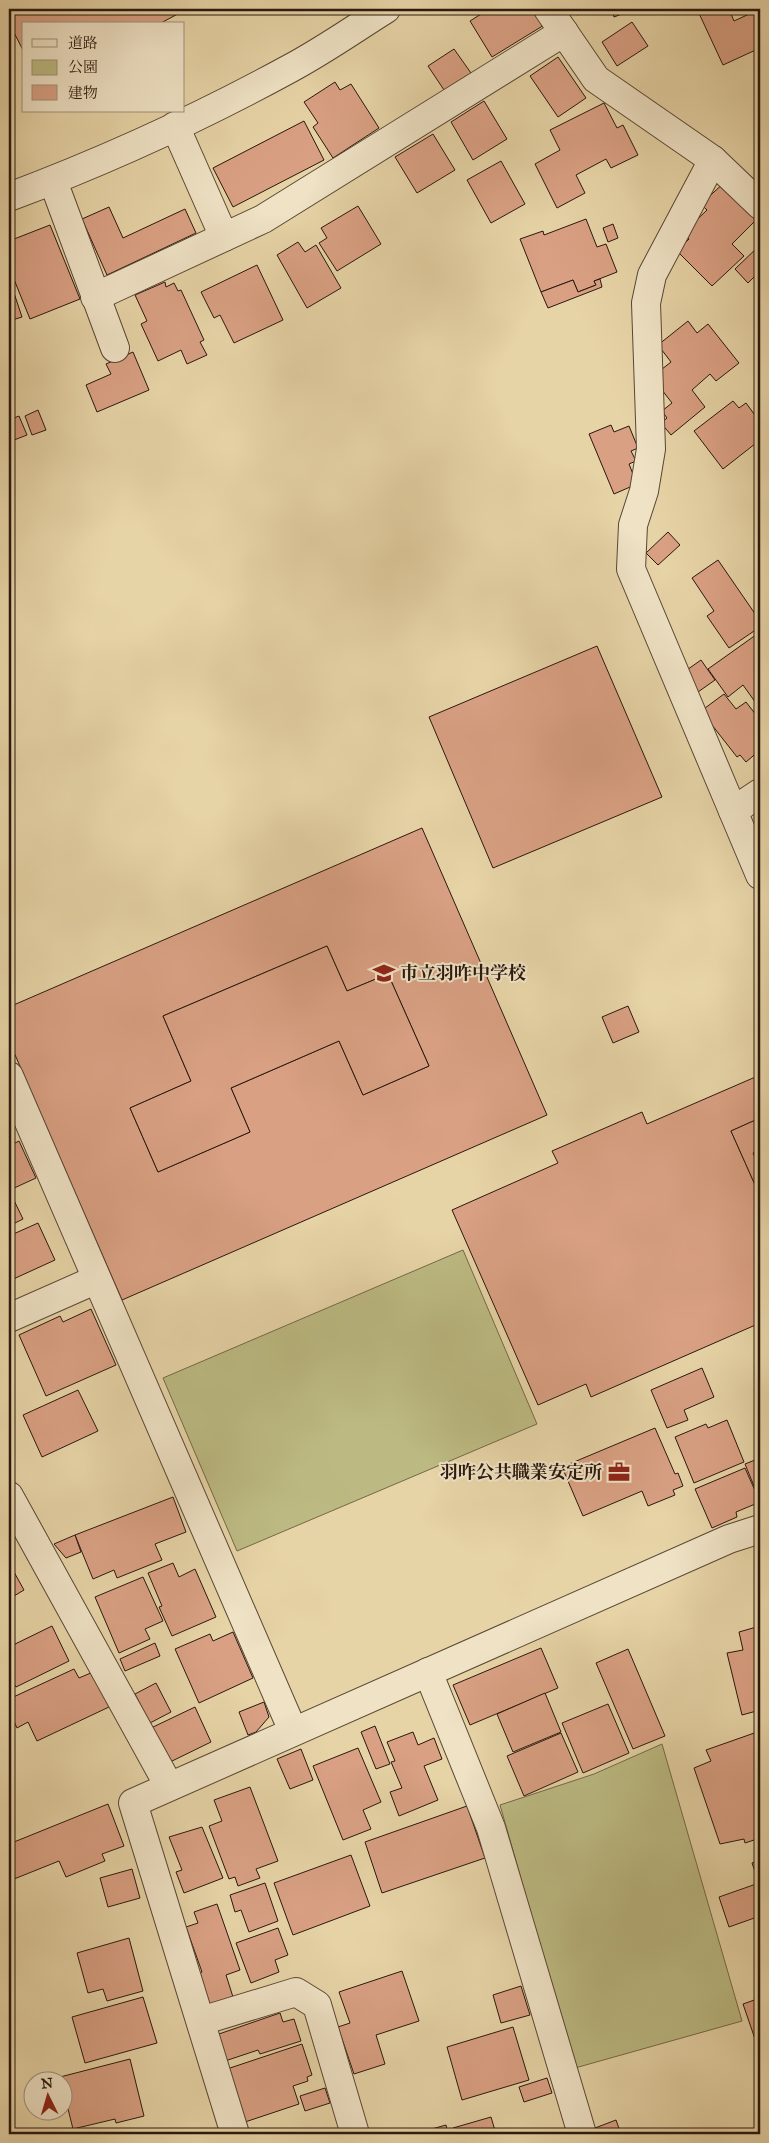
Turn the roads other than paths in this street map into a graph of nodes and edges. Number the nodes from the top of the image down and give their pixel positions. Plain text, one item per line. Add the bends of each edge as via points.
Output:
1 (386, 9) edge
2 (548, 9) edge
3 (564, 32) junction
4 (175, 126) junction
5 (714, 160) junction
6 (53, 181) junction
7 (9, 197) edge
8 (760, 205) edge
9 (224, 237) junction
10 (95, 297) junction
11 (115, 348) dead end
12 (760, 793) edge
13 (733, 812) junction
14 (760, 875) edge
15 (9, 1076) edge
16 (18, 1123) edge
17 (95, 1280) junction
18 (9, 1318) edge
19 (10, 1502) edge
20 (760, 1529) edge
21 (428, 1672) junction
22 (293, 1731) junction
23 (169, 1786) junction
24 (201, 2021) junction
25 (235, 2134) edge
26 (355, 2134) edge
27 (582, 2134) edge

1 - 4 street via 290,68
2 - 3 street
3 - 5 street via 596,78
3 - 9 street via 262,219
4 - 6 street
4 - 9 street
5 - 8 street
5 - 13 street via 652,275 646,303 651,450 644,491 633,525 631,569
6 - 7 street
6 - 10 street
9 - 10 street
10 - 11 street
12 - 13 street
13 - 14 street
15 - 16 street
16 - 17 street
17 - 18 street
17 - 22 street
19 - 23 street
20 - 21 street via 729,1539
21 - 22 street
21 - 27 street via 491,1828
22 - 23 street
23 - 24 street via 133,1803
24 - 25 street
24 - 26 street via 296,1992 318,2005

